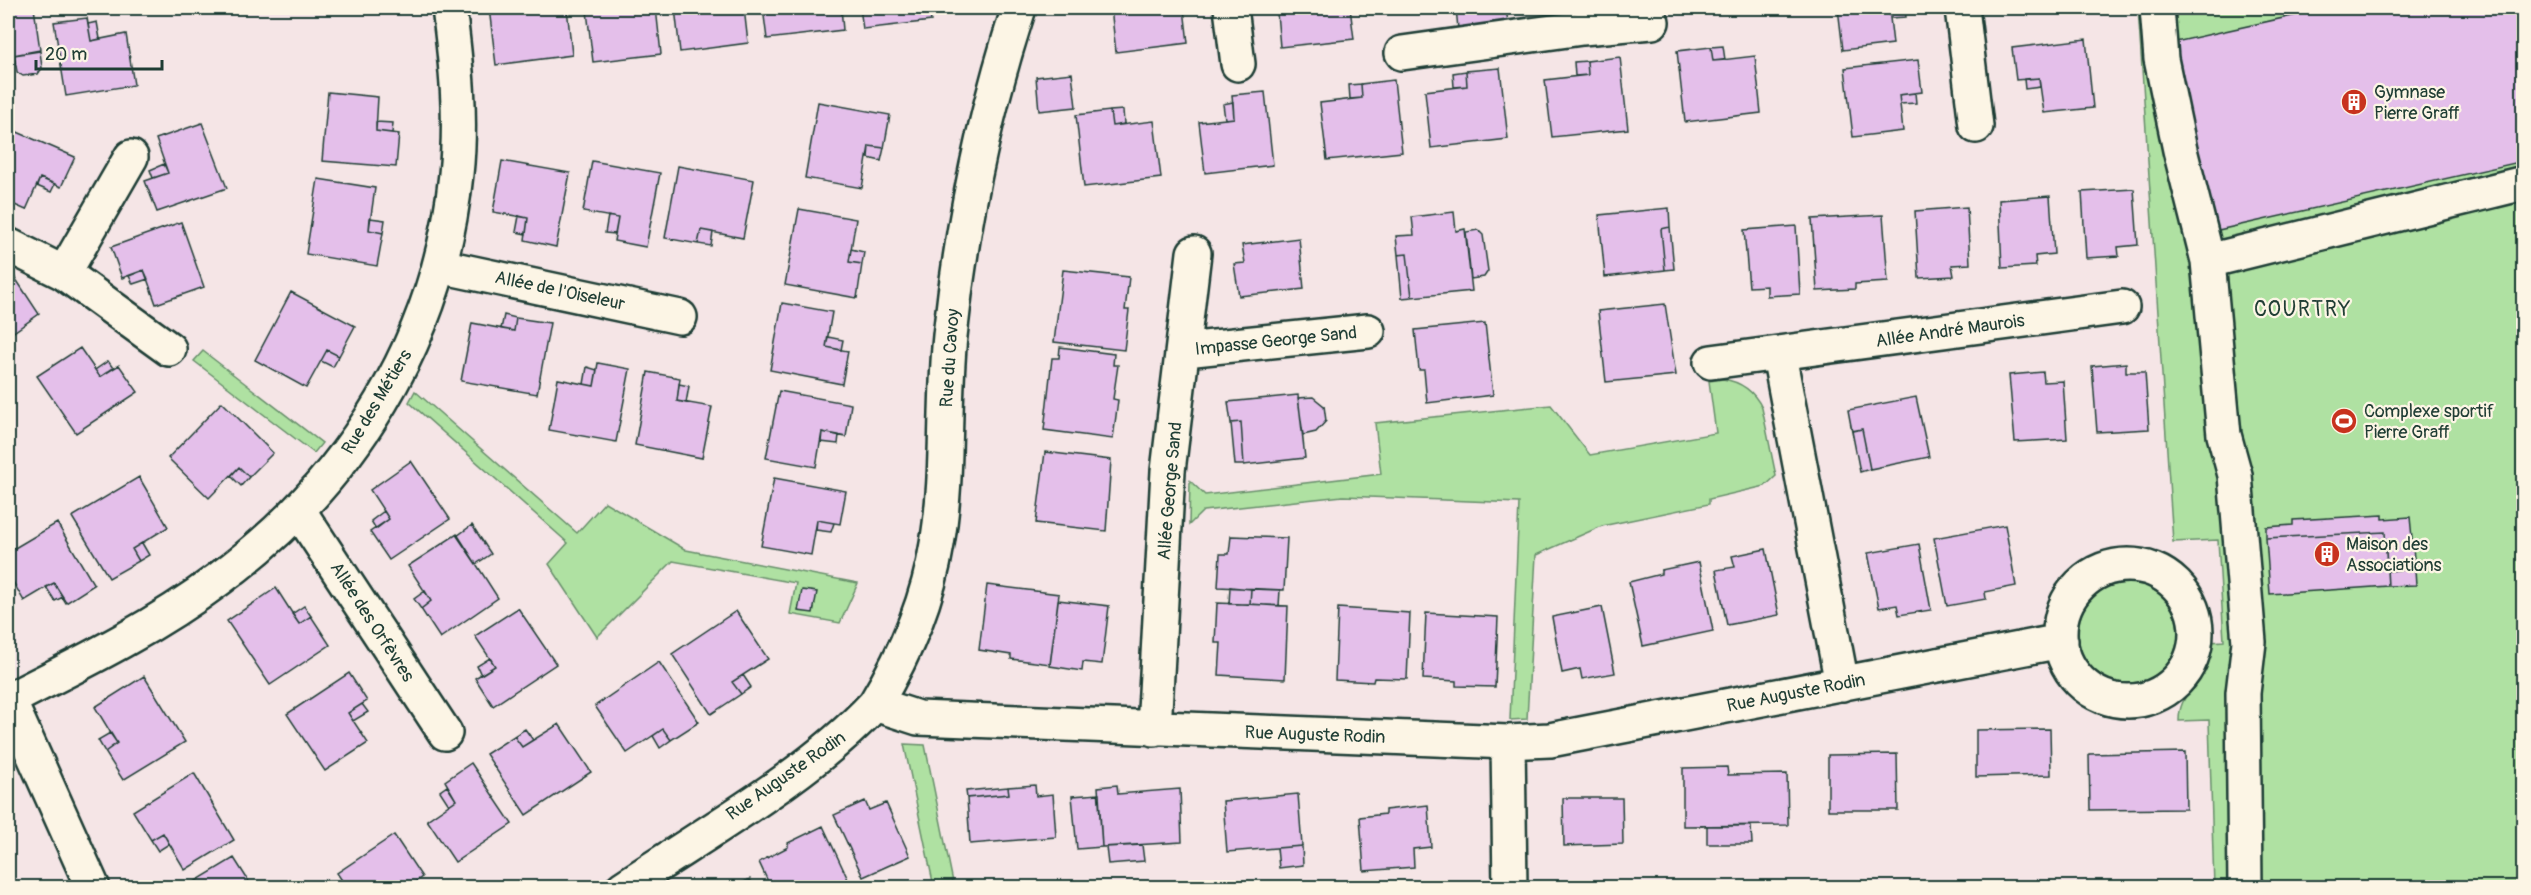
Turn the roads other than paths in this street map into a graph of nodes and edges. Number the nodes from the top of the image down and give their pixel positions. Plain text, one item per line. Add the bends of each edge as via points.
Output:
1 (449, 8) edge
2 (1019, 8) edge
3 (1231, 8) edge
4 (1962, 8) edge
5 (2157, 8) edge
6 (1581, 18) edge
7 (1652, 22) dead end
8 (1402, 53) dead end
9 (1238, 64) dead end
10 (1976, 126) dead end
11 (131, 157) dead end
12 (2523, 183) edge
13 (8, 245) edge
14 (1194, 253) dead end
15 (2208, 261) junction
16 (440, 266) junction
17 (64, 273) junction
18 (2122, 308) dead end
19 (680, 316) dead end
20 (1368, 331) dead end
21 (169, 349) dead end
22 (1185, 350) junction
23 (1779, 355) junction
24 (1711, 362) dead end
25 (299, 511) junction
26 (2244, 598) junction
27 (2192, 607) junction
28 (2061, 640) junction
29 (1842, 684) junction
30 (8, 700) edge
31 (874, 704) junction
32 (1154, 729) junction
33 (445, 733) dead end
34 (1508, 742) junction
35 (93, 888) edge
36 (623, 888) edge
37 (1510, 888) edge
38 (2245, 888) edge

1 - 16 street, Rue des Métiers via 459,124 457,173
2 - 31 street, Rue du Cavoy via 986,122 965,219 950,340 937,546 909,637
3 - 9 street
4 - 10 street
5 - 15 street via 2163,70
6 - 7 street
6 - 8 street
11 - 17 street
12 - 15 street
13 - 17 street
14 - 22 street, Allée George Sand
15 - 26 street via 2224,435 2235,475
16 - 19 street, Allée de l'Oiseleur
16 - 25 street, Rue des Métiers via 426,311 394,380 340,465
17 - 21 street
18 - 23 street, Allée André Maurois
20 - 22 street, Impasse George Sand
22 - 32 street, Allée George Sand via 1168,471
23 - 24 street, Allée André Maurois
23 - 29 street
25 - 30 street, Rue des Métiers via 219,580 166,615
25 - 33 street, Allée des Orfèvres
26 - 27 street
26 - 38 street via 2249,642 2243,693
27 - 28 street via 2164,575 2144,567 2122,565 2083,582 2069,599 2062,619
27 - 28 street via 2197,629 2194,652 2184,673 2168,689 2146,699 2123,701 2100,695 2080,682 2067,663
28 - 29 street, Rue Auguste Rodin
29 - 34 street, Rue Auguste Rodin via 1589,735
30 - 35 street
31 - 32 street, Rue Auguste Rodin via 918,718
31 - 36 street, Rue Auguste Rodin via 849,732 794,774
32 - 34 street, Rue Auguste Rodin
34 - 37 street

